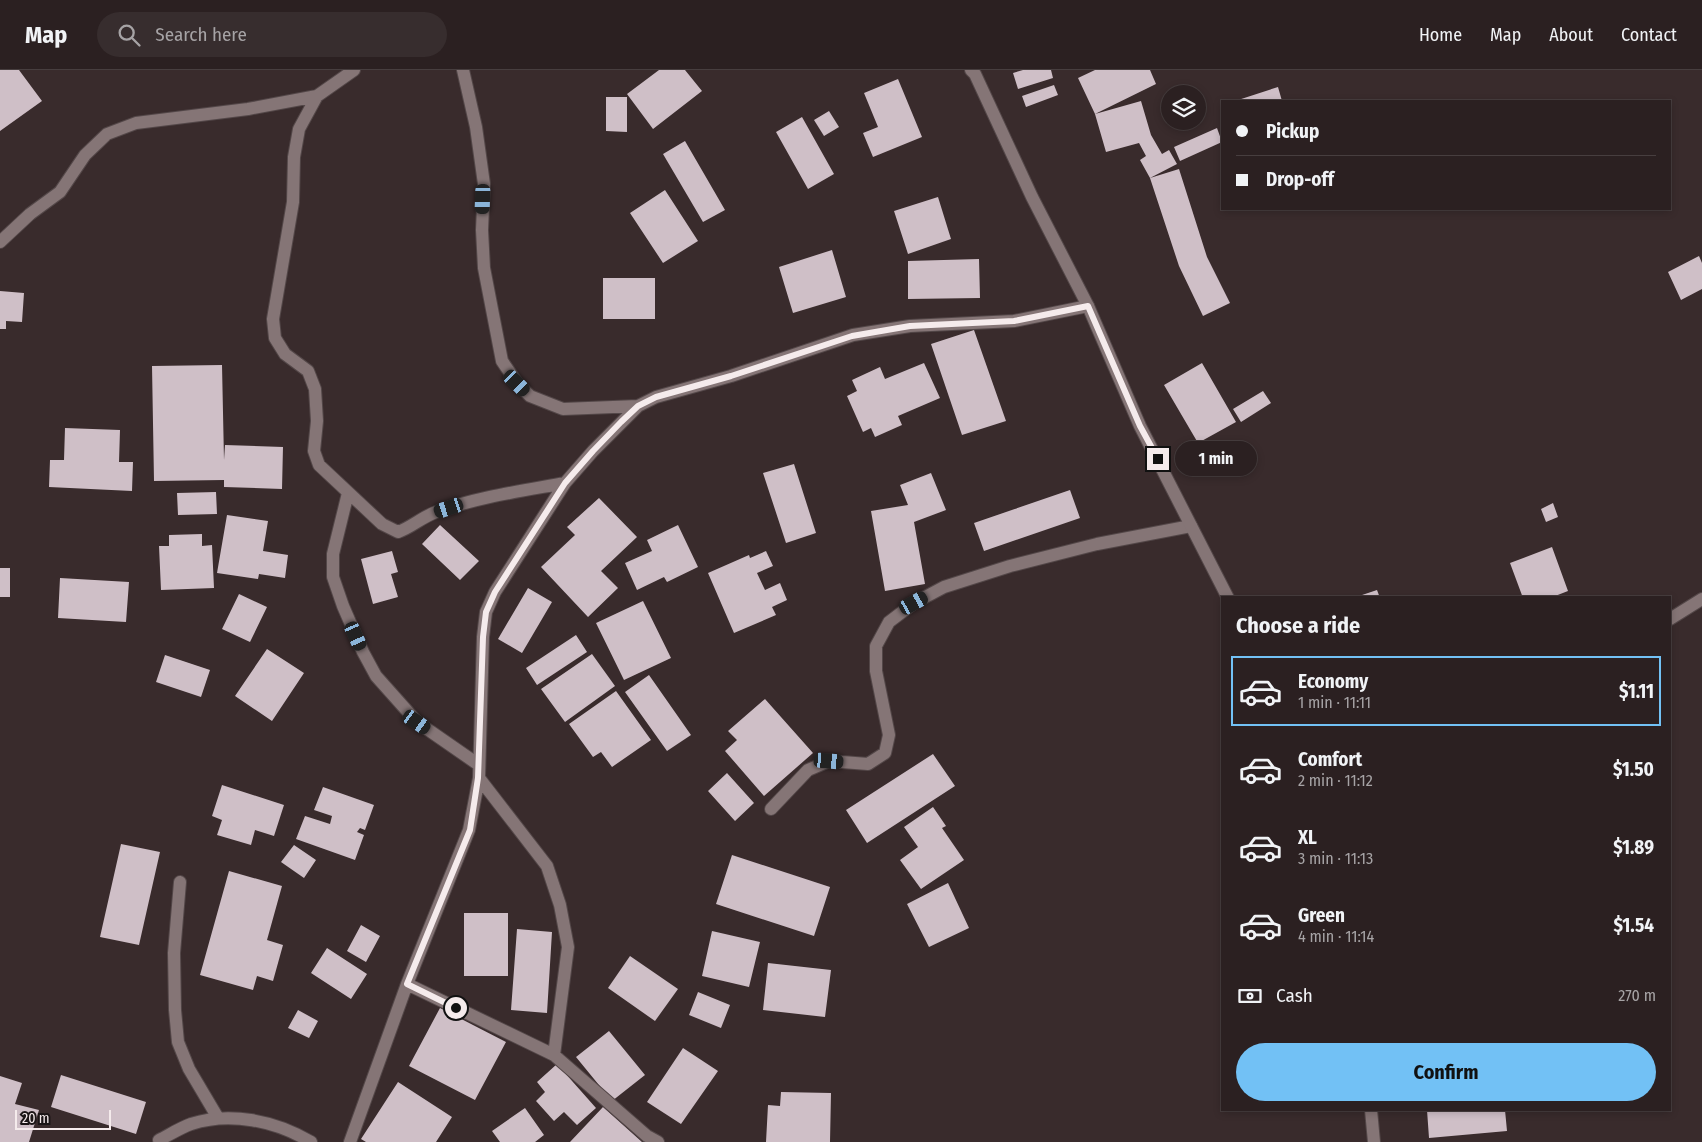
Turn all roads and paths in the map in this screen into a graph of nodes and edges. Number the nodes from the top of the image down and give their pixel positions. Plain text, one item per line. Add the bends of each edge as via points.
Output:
1 (354, 70) edge
2 (463, 70) edge
3 (971, 70) edge
4 (317, 96) junction
5 (0, 242) edge
6 (1088, 306) junction
7 (638, 406) junction
8 (565, 483) junction
9 (348, 493) junction
10 (1192, 526) junction
11 (1227, 596) edge
12 (1702, 600) edge
13 (1671, 618) edge
14 (478, 772) junction
15 (771, 808) dead end
16 (180, 882) dead end
17 (407, 984) junction
18 (554, 1055) junction
19 (1371, 1111) edge
20 (218, 1118) junction
21 (159, 1140) dead end
22 (311, 1142) edge
23 (350, 1142) edge
24 (658, 1142) edge
25 (1374, 1142) edge

1 - 4 street
2 - 7 street via 476,126 484,184 484,268 502,362 530,396 563,409
3 - 6 street
4 - 5 street via 248,109 136,123 107,134 85,155 60,192
4 - 9 street via 300,129 294,157 293,202 273,319 274,338 285,354 308,371 315,389 317,421 314,451 319,465
6 - 7 street via 1014,321 910,326 852,336 656,397
6 - 10 street via 1140,426
7 - 8 street
8 - 9 street via 481,498 433,513 398,532 382,524
8 - 14 street via 495,592 486,612
9 - 14 street via 334,554 334,577 342,606 363,652 376,676 417,722
10 - 11 street
10 - 15 street via 1098,544 1010,566 944,587 914,603 889,622 876,646 876,671 889,735 886,753 868,764 829,761 808,770
12 - 13 street
14 - 17 street via 470,830
14 - 18 street via 546,866 560,905 568,947
16 - 20 street via 174,952 178,1042 189,1070
17 - 18 street
17 - 23 street
18 - 24 street
19 - 25 street
20 - 21 street via 191,1124
20 - 22 street via 260,1121

